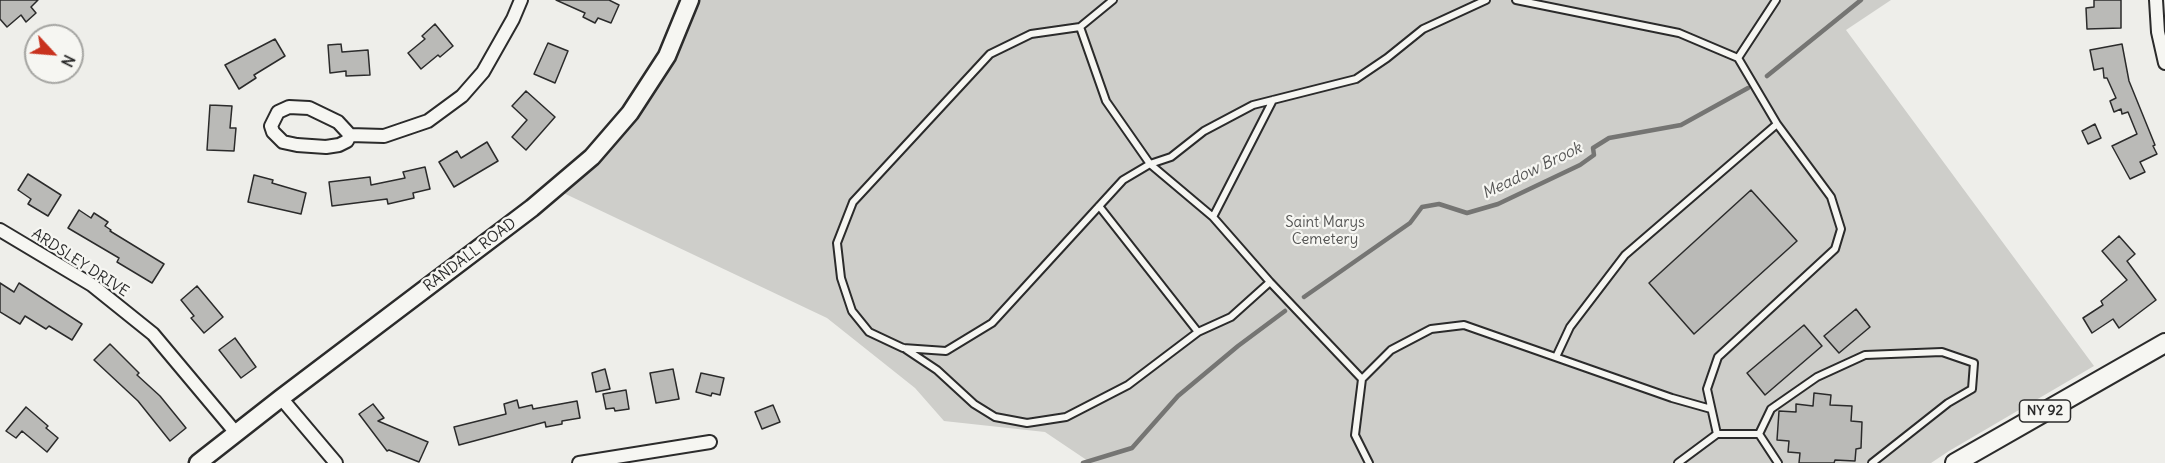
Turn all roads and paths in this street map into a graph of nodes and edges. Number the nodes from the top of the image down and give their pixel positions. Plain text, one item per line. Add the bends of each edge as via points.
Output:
1 (521, 0) edge
2 (690, 0) edge
3 (1113, 0) edge
4 (1486, 0) edge
5 (1516, 0) edge
6 (1776, 0) edge
7 (2156, 0) edge
8 (1080, 27) junction
9 (1738, 58) junction
10 (2165, 63) edge
11 (1273, 100) junction
12 (1777, 124) junction
13 (350, 135) junction
14 (1150, 164) junction
15 (1099, 206) junction
16 (1213, 217) junction
17 (0, 230) edge
18 (1270, 282) junction
19 (1198, 332) junction
20 (2165, 343) edge
21 (903, 348) junction
22 (1556, 357) junction
23 (1362, 379) junction
24 (281, 398) junction
25 (1711, 409) junction
26 (236, 433) junction
27 (1717, 434) junction
28 (1759, 434) junction
29 (710, 442) dead end
30 (198, 463) edge
31 (336, 463) edge
32 (579, 463) edge
33 (1369, 463) edge
34 (1678, 463) edge
35 (1778, 463) edge
36 (1872, 463) edge
37 (1955, 463) edge

1 - 13 street via 483,72 462,96 428,120 384,136
2 - 24 street, RANDALL ROAD via 667,56 630,113 592,157 532,208
3 - 8 lane
4 - 11 lane via 1423,29 1356,79
5 - 9 lane via 1679,33
6 - 9 lane
7 - 10 street
8 - 14 lane via 1106,102
8 - 21 lane via 1031,34 990,54 853,202 837,243 841,278 852,311 869,332
9 - 12 lane
11 - 14 lane via 1254,105 1204,131 1171,157
11 - 16 lane
12 - 22 lane via 1625,255 1570,327
12 - 25 lane via 1831,197 1841,229 1835,249 1718,357 1707,389
13 - 13 street via 339,145 297,145 283,141 271,126 278,112 289,106 309,108 338,122
14 - 15 lane via 1123,180
14 - 16 lane
15 - 19 lane
15 - 21 lane via 992,323 946,351
16 - 18 lane
17 - 26 street, ARDSLEY DRIVE via 92,285 153,334
18 - 19 lane via 1231,317
18 - 23 lane
19 - 21 lane via 1128,385 1066,417 1027,423 995,417 974,404 938,370
20 - 37 main road, NY 92
22 - 23 lane via 1464,325 1431,329 1391,350
22 - 25 lane
23 - 33 lane via 1355,435
24 - 26 street, RANDALL ROAD
24 - 31 street
25 - 27 lane
26 - 30 street, RANDALL ROAD
27 - 28 lane
27 - 34 lane
28 - 35 lane
28 - 36 lane via 1771,409 1817,377 1865,355 1942,352 1974,363 1972,389 1948,403
29 - 32 street

